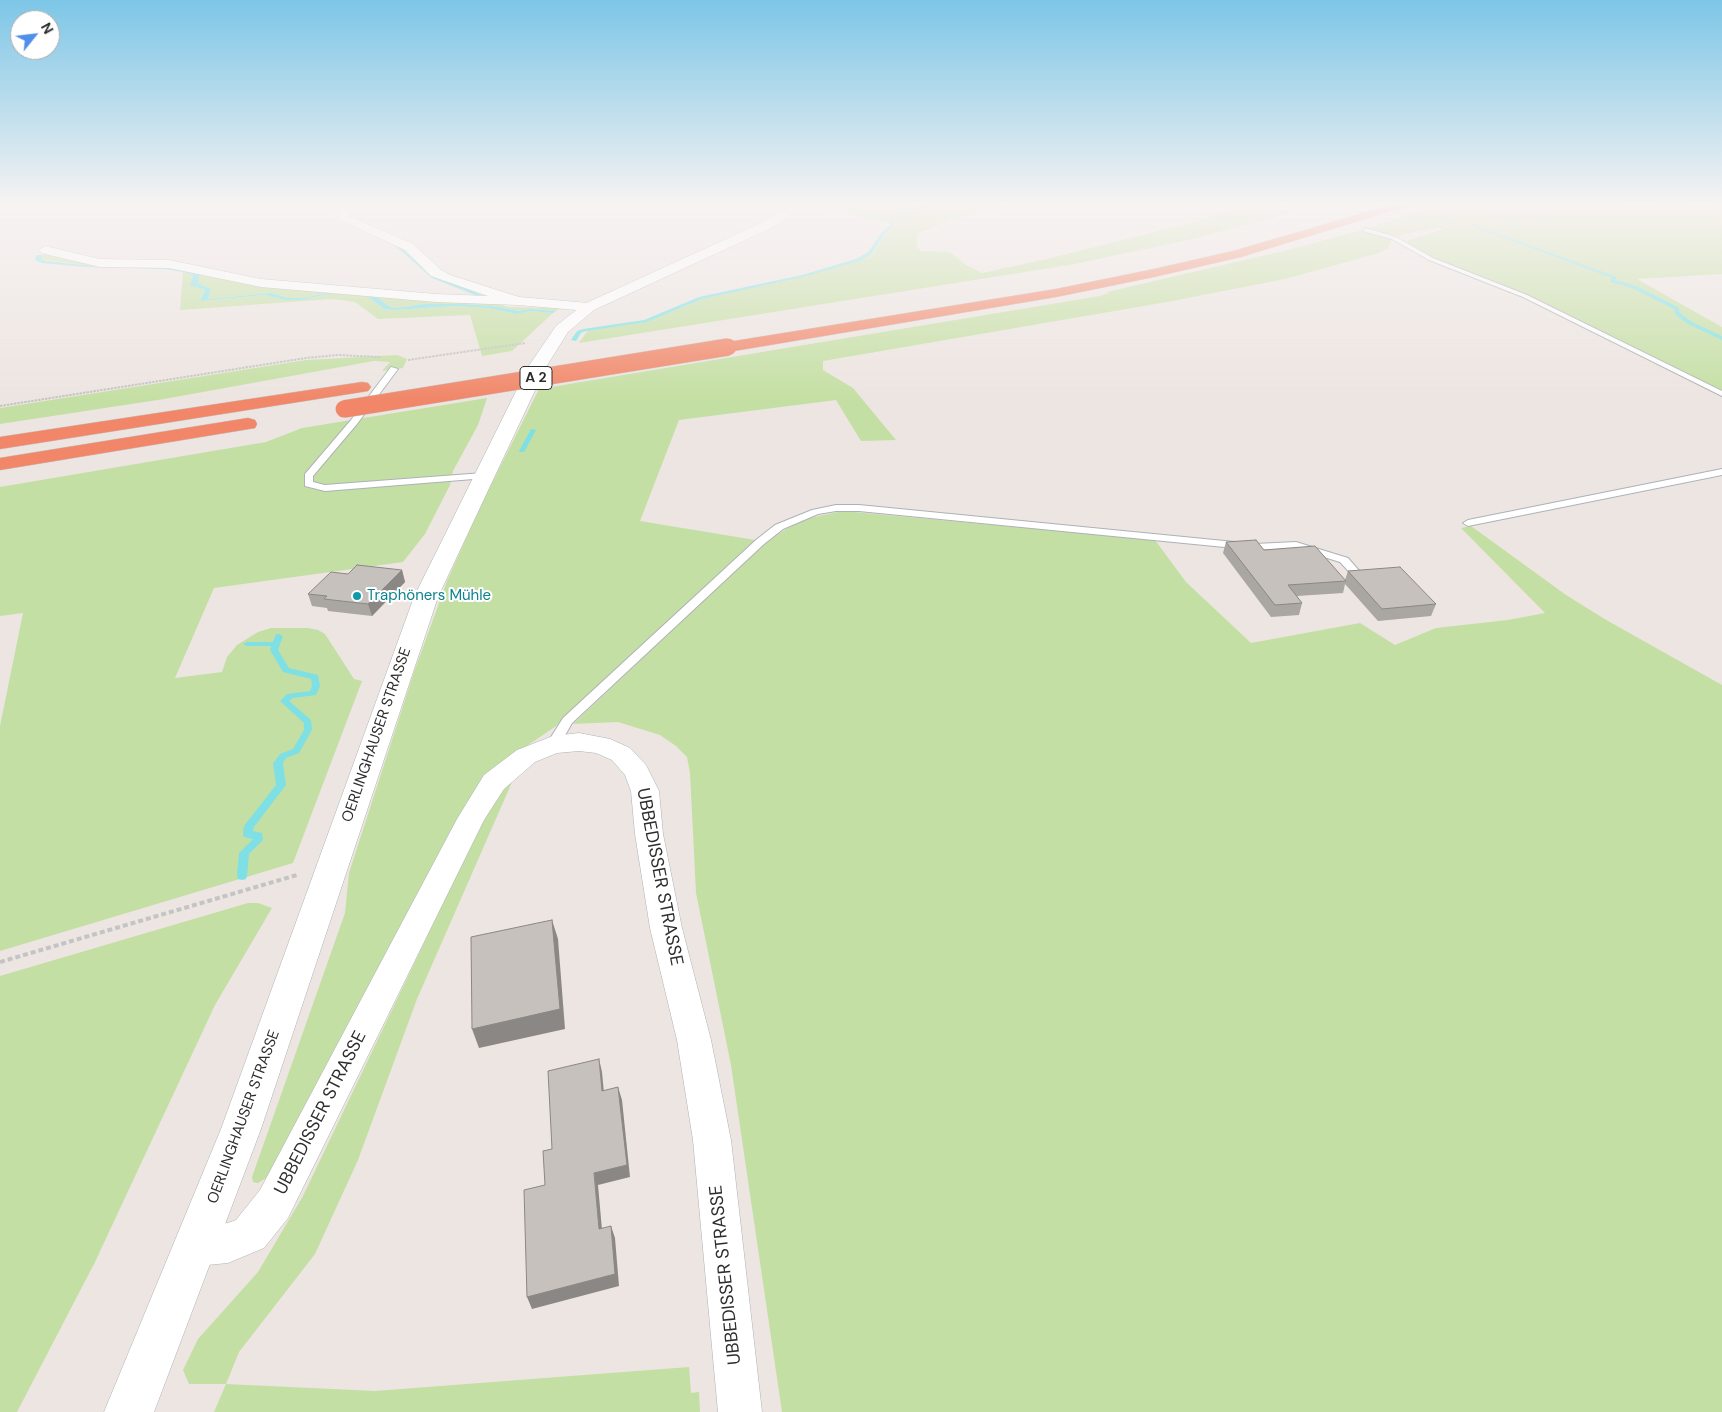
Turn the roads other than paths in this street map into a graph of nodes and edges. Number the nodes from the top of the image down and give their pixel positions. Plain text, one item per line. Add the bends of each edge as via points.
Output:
1 (193, 269) edge
2 (432, 269) edge
3 (668, 269) edge
4 (1171, 269) edge
5 (1456, 269) edge
6 (996, 288) dead end
7 (518, 301) junction
8 (898, 304) dead end
9 (589, 307) junction
10 (566, 355) dead end
11 (518, 363) dead end
12 (395, 366) road end
13 (411, 380) dead end
14 (1722, 394) edge
15 (324, 412) dead end
16 (266, 421) dead end
17 (0, 444) edge
18 (0, 464) edge
19 (1722, 472) edge
20 (483, 476) junction
21 (1468, 523) dead end
22 (1357, 574) edge
23 (553, 745) junction
24 (196, 1246) junction
25 (129, 1412) edge
26 (740, 1412) edge

1 - 7 street via 261,283 436,298
2 - 7 street via 445,278
3 - 9 main road, OERLINGHAUSER STRASSE
4 - 15 highway, A 2, bridge via 1046,294
5 - 14 lane via 1525,296
6 - 8 highway
7 - 9 street
9 - 20 main road, OERLINGHAUSER STRASSE via 562,329 546,353
10 - 11 highway, A 2
12 - 20 lane via 354,422 308,476 308,484 325,488
13 - 17 highway
16 - 18 highway
19 - 21 lane
20 - 24 main road, OERLINGHAUSER STRASSE via 434,578 410,638 272,1040
22 - 23 lane via 1344,560 1296,545 1255,548 860,508 815,512 779,527 760,542 567,722
23 - 24 street, UBBEDISSER STRASSE via 526,756 494,782 471,819 274,1204 250,1234 228,1243
23 - 26 street, UBBEDISSER STRASSE via 579,742 600,745 621,754 637,771 645,791 649,834 666,928 694,1040 712,1140
24 - 25 main road, OERLINGHAUSER STRASSE

